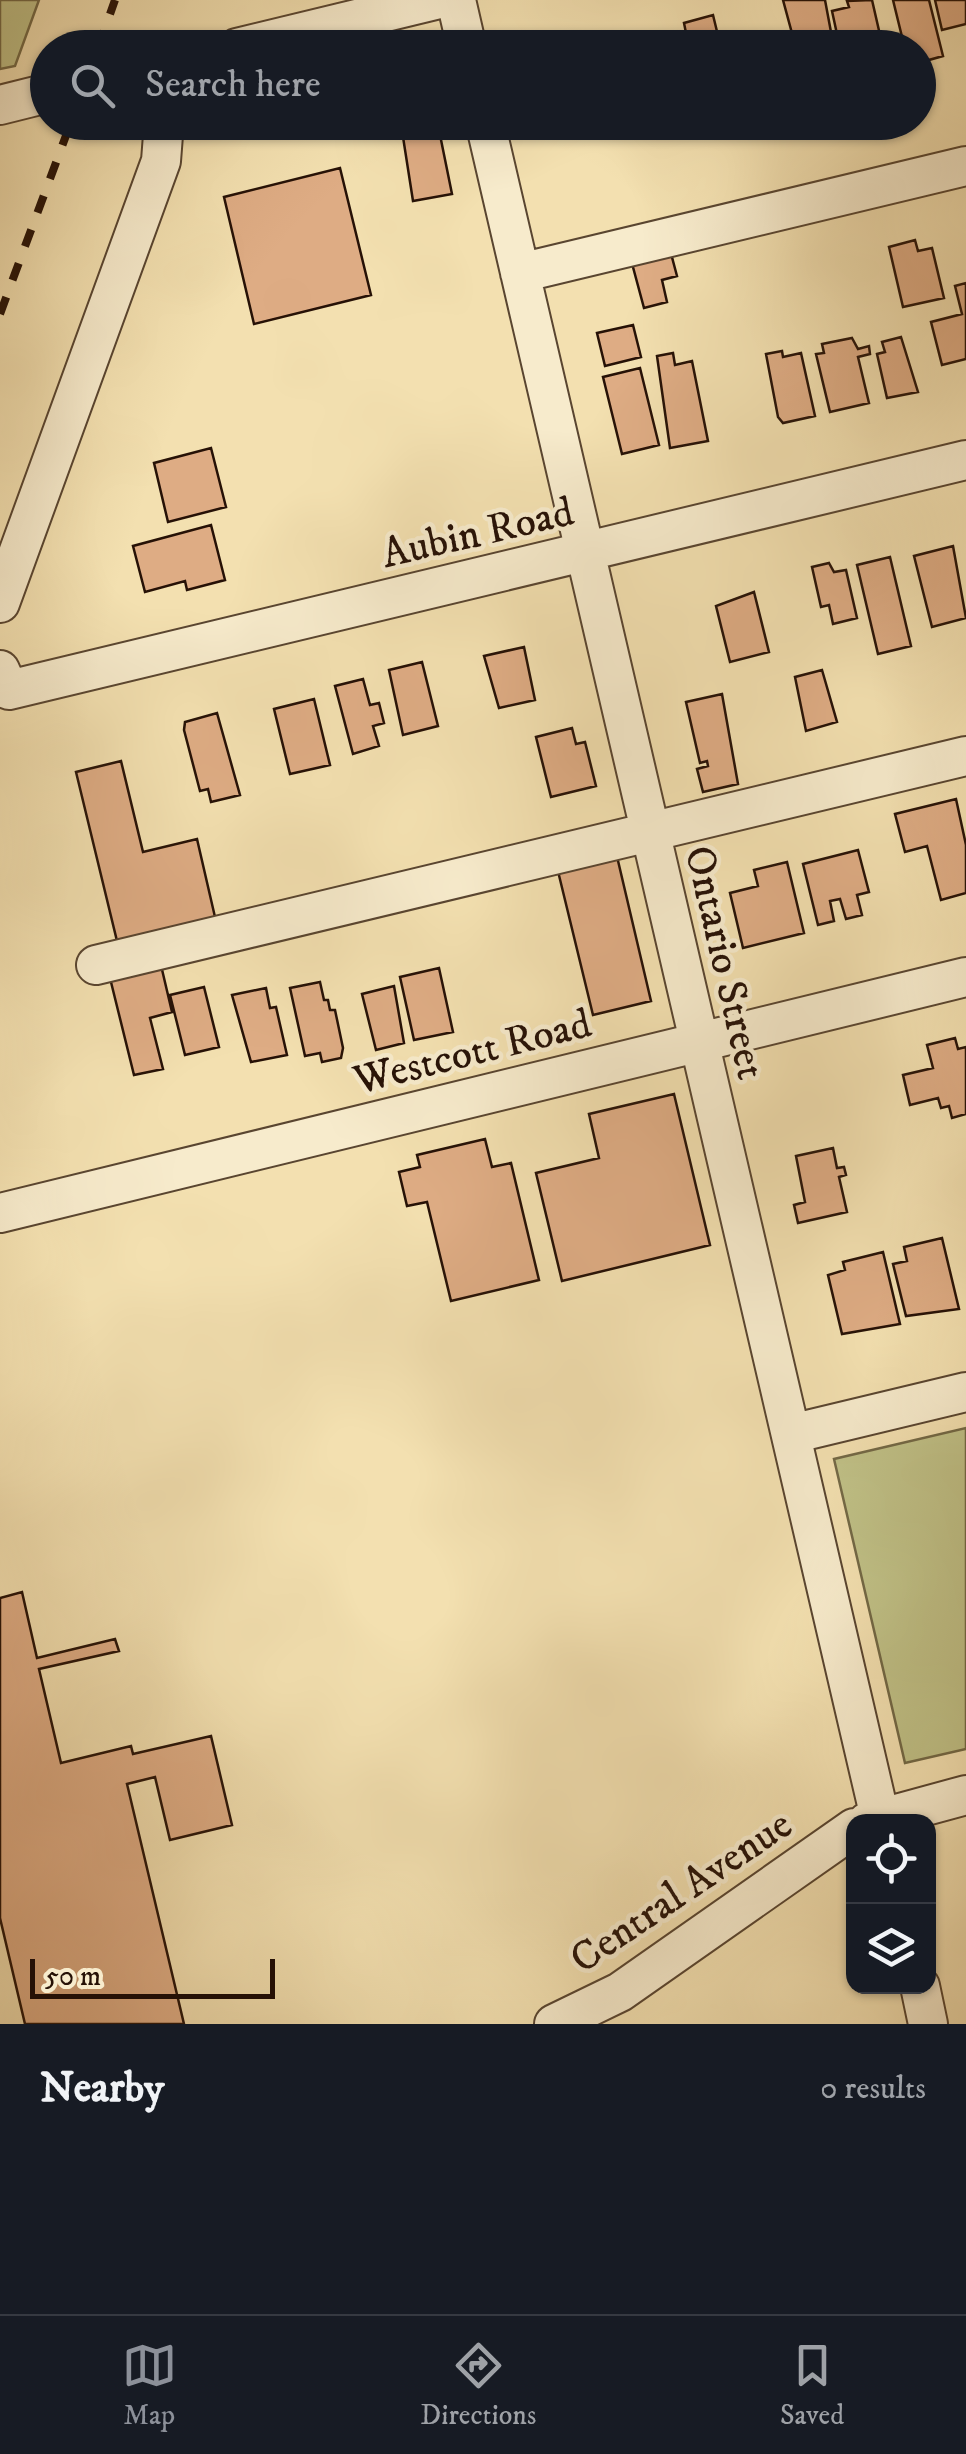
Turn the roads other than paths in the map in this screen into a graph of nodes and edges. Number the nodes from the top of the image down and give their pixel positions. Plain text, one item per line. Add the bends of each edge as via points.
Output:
1 (435, 0) edge
2 (456, 0) edge
3 (311, 30) edge
4 (463, 30) edge
5 (30, 98) edge
6 (0, 105) edge
7 (163, 140) edge
8 (489, 140) edge
9 (966, 166) edge
10 (520, 273) junction
11 (966, 460) edge
12 (585, 552) junction
13 (0, 603) edge
14 (4, 680) edge
15 (966, 756) edge
16 (650, 832) junction
17 (96, 965) dead end
18 (966, 976) edge
19 (699, 1040) junction
20 (0, 1213) edge
21 (966, 1392) edge
22 (791, 1434) junction
23 (966, 1795) edge
24 (869, 1814) edge
25 (896, 1814) edge
26 (846, 1837) edge
27 (922, 1994) edge
28 (554, 2024) edge
29 (928, 2024) edge

1 - 3 street
2 - 4 street
5 - 6 street
7 - 13 street via 161,161
8 - 10 street, Ontario Street
9 - 10 street
10 - 12 street, Ontario Street
11 - 12 street, Aubin Road
12 - 14 street, Aubin Road
12 - 16 street, Ontario Street
15 - 16 street
16 - 17 street
16 - 19 street, Ontario Street
18 - 19 street, Westcott Road
19 - 20 street, Westcott Road
19 - 22 street, Ontario Street
21 - 22 street
22 - 24 street, Ontario Street
23 - 25 street, Central Avenue
26 - 28 street, Central Avenue via 620,1992
27 - 29 street

